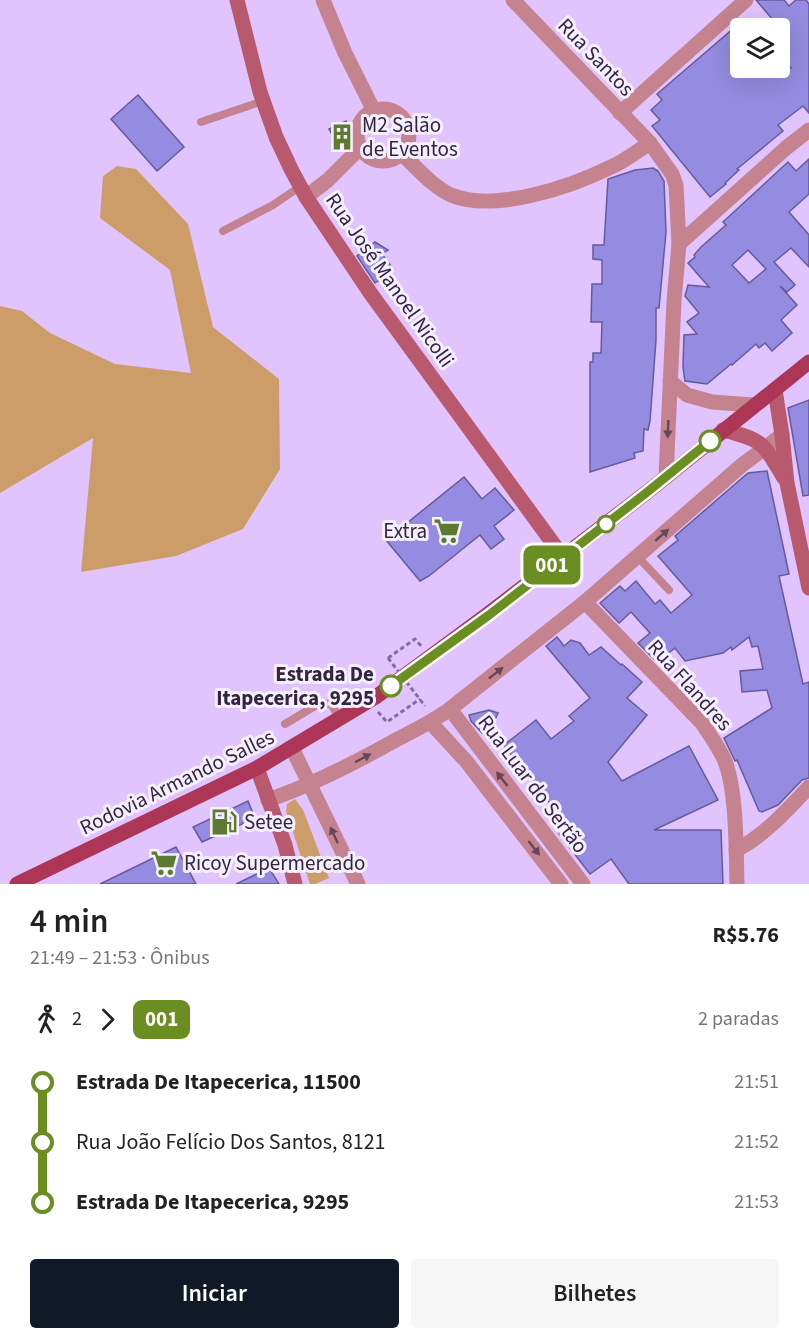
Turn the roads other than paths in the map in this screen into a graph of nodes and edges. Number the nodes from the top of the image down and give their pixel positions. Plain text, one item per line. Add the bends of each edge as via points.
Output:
1 (237, 0) edge
2 (323, 0) edge
3 (513, 0) edge
4 (746, 0) edge
5 (263, 101) junction
6 (374, 111) junction
7 (620, 113) junction
8 (201, 122) dead end
9 (809, 130) edge
10 (650, 143) junction
11 (360, 148) junction
12 (402, 154) junction
13 (304, 191) junction
14 (223, 231) dead end
15 (679, 244) junction
16 (809, 362) edge
17 (670, 381) junction
18 (775, 390) junction
19 (754, 405) junction
20 (723, 430) junction
21 (782, 435) junction
22 (766, 447) junction
23 (666, 476) junction
24 (787, 483) junction
25 (563, 556) junction
26 (637, 556) junction
27 (809, 588) edge
28 (669, 590) dead end
29 (585, 602) junction
30 (450, 709) junction
31 (340, 719) junction
32 (430, 722) junction
33 (285, 724) dead end
34 (292, 748) junction
35 (257, 768) junction
36 (310, 785) junction
37 (809, 788) edge
38 (268, 800) junction
39 (527, 812) junction
40 (515, 824) junction
41 (735, 850) junction
42 (17, 884) edge
43 (295, 884) edge
44 (358, 884) edge
45 (561, 884) edge
46 (583, 884) edge
47 (737, 884) edge

1 - 5 main road, Rua José Manoel Nicolli
2 - 6 street
3 - 7 street, Rua Santos
4 - 7 street
5 - 8 lane
5 - 13 main road, Rua José Manoel Nicolli via 281,148
6 - 11 street via 360,122
6 - 12 street via 390,110 403,118 410,132
7 - 10 street, Rua Santos
9 - 15 street
10 - 12 street via 590,177 505,201 470,201 450,194
10 - 15 street, Rua Santos via 676,185
11 - 12 street via 379,161
11 - 13 street via 328,180
13 - 14 lane
13 - 25 main road, Rua José Manoel Nicolli via 371,294
15 - 17 street, Rua Santos
16 - 18 main road, Rodovia Armando Salles
17 - 19 street via 687,395 712,402
17 -> 23 street, Rua Santos
18 - 19 main road, Rodovia Armando Salles
18 - 21 main road
19 - 20 main road, Rodovia Armando Salles
20 - 22 main road via 747,436
20 - 23 main road, Rodovia Armando Salles
21 - 22 street
21 - 24 main road
22 - 24 main road
26 -> 22 street
23 - 25 main road, Rodovia Armando Salles
24 - 27 main road
25 - 31 main road, Rodovia Armando Salles via 388,688
26 - 28 lane
26 - 29 street
30 -> 29 street
29 - 41 street, Rua Flandres via 702,723 716,743 731,781
30 - 32 street
39 -> 30 street, Rua Luar do Sertão
31 - 33 lane via 326,702
31 - 34 main road, Rodovia Armando Salles
36 -> 32 street
32 - 40 street, Rua Luar do Sertão
34 - 35 main road, Rodovia Armando Salles
34 - 36 street
35 - 38 main road
35 - 42 main road, Rodovia Armando Salles
36 - 38 street
44 -> 36 street
37 - 41 street via 764,830
38 - 43 main road
39 - 40 street
39 - 46 street, Rua Luar do Sertão
40 -> 45 street, Rua Luar do Sertão
41 - 47 street, Rua Flandres

